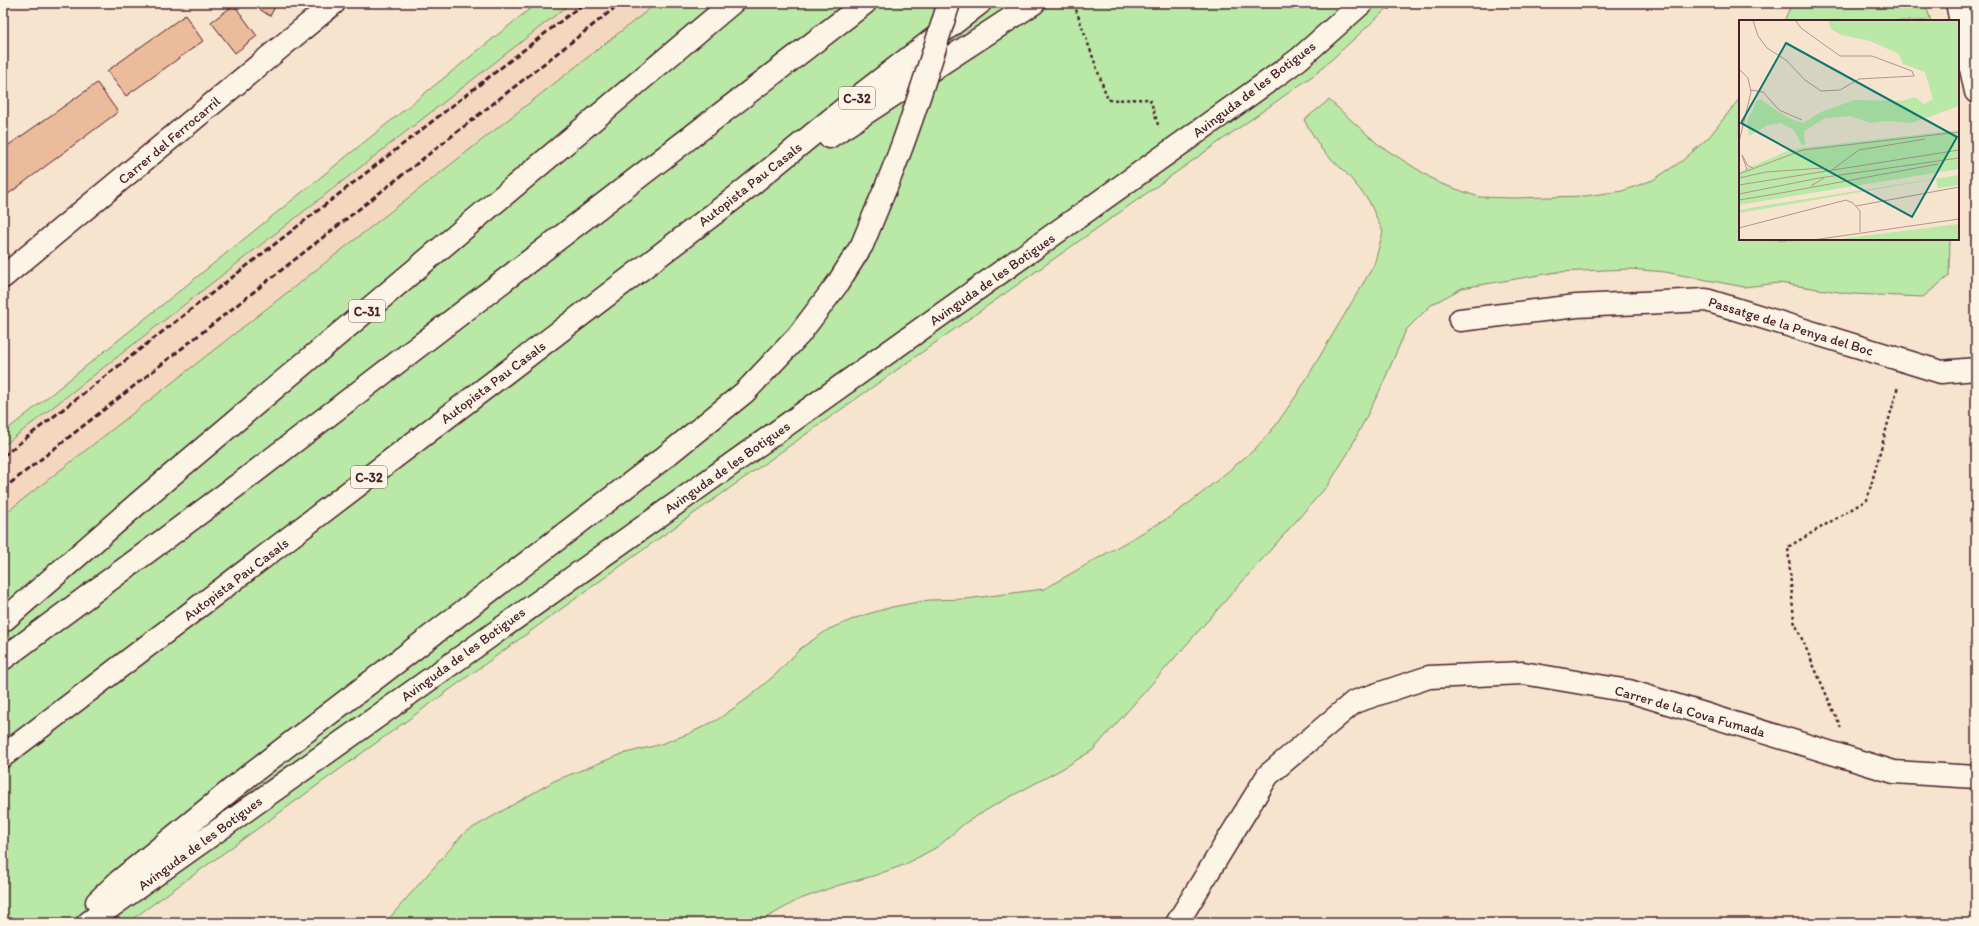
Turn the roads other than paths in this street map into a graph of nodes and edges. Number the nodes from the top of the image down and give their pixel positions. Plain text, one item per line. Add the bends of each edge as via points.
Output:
1 (334, 3) edge
2 (732, 3) edge
3 (865, 3) edge
4 (949, 3) edge
5 (980, 3) edge
6 (1034, 3) edge
7 (1362, 3) edge
8 (1956, 3) edge
9 (1976, 92) edge
10 (736, 197) junction
11 (3, 277) edge
12 (1460, 320) dead end
13 (1976, 369) edge
14 (3, 621) edge
15 (3, 659) edge
16 (3, 756) edge
17 (1976, 777) edge
18 (76, 923) edge
19 (88, 923) edge
20 (1177, 923) edge

1 - 11 main road, Carrer del Ferrocarril
2 - 14 main road, C-31 via 143,499
3 - 15 main road via 247,478
4 - 18 main road, bridge via 911,124 862,245 798,336 745,392 661,460 253,772 118,882
5 - 10 main road, Autopista Pau Casals / C-32 via 862,94
6 - 10 main road
7 - 19 main road, Avinguda de les Botigues via 1299,59 1266,83
8 - 9 main road
10 - 16 main road, Autopista Pau Casals / C-32
12 - 13 main road, Passatge de la Penya del Boc via 1577,306 1706,300 1941,372
17 - 20 main road, Carrer de la Cova Fumada via 1894,772 1629,691 1523,673 1429,677 1354,702 1268,775

